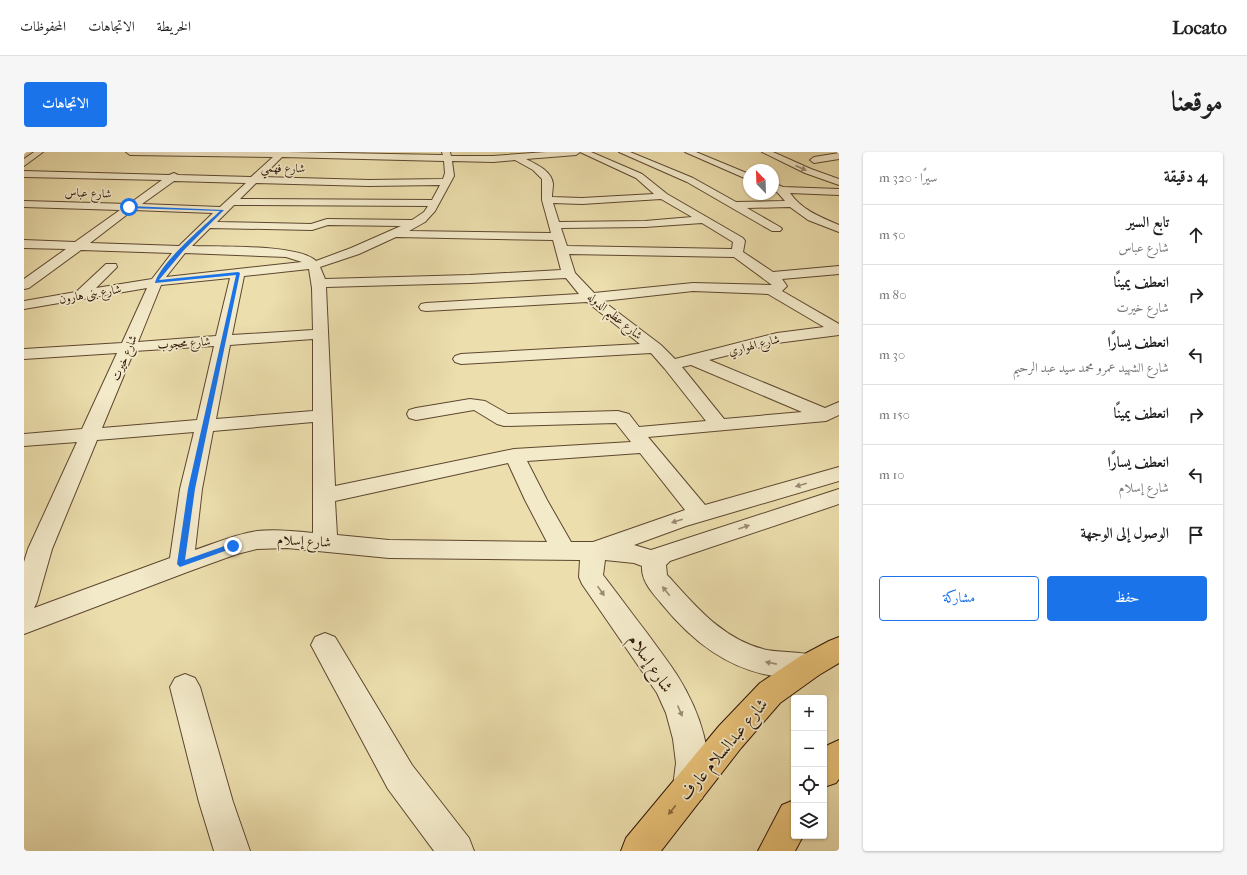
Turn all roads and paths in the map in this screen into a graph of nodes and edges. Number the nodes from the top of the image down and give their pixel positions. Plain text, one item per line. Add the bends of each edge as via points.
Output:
1 (130, 152) edge
2 (135, 152) edge
3 (576, 152) edge
4 (584, 152) edge
5 (623, 152) edge
6 (689, 152) edge
7 (789, 152) edge
8 (206, 153) edge
9 (767, 153) edge
10 (281, 154) edge
11 (32, 155) edge
12 (397, 155) edge
13 (447, 155) edge
14 (839, 156) edge
15 (517, 157) junction
16 (123, 159) dead end
17 (24, 163) edge
18 (110, 166) dead end
19 (833, 166) dead end
20 (24, 174) edge
21 (743, 174) edge
22 (92, 176) junction
23 (170, 178) junction
24 (254, 180) junction
25 (446, 182) junction
26 (839, 182) edge
27 (74, 187) dead end
28 (779, 188) edge
29 (779, 189) edge
30 (839, 192) edge
31 (61, 194) dead end
32 (663, 196) junction
33 (547, 200) junction
34 (434, 203) junction
35 (24, 204) edge
36 (42, 204) junction
37 (792, 204) junction
38 (227, 206) junction
39 (734, 206) junction
40 (129, 207) junction
41 (684, 209) junction
42 (24, 215) edge
43 (703, 220) junction
44 (415, 223) junction
45 (207, 225) junction
46 (776, 229) dead end
47 (839, 229) edge
48 (556, 231) junction
49 (393, 234) junction
50 (24, 244) edge
51 (78, 245) junction
52 (182, 249) junction
53 (563, 250) junction
54 (737, 253) junction
55 (314, 265) junction
56 (111, 267) dead end
57 (839, 270) edge
58 (238, 273) junction
59 (570, 274) junction
60 (769, 276) junction
61 (156, 282) junction
62 (319, 283) junction
63 (24, 285) edge
64 (771, 290) junction
65 (82, 295) junction
66 (590, 298) junction
67 (24, 305) edge
68 (426, 307) dead end
69 (839, 330) edge
70 (321, 334) junction
71 (224, 340) junction
72 (129, 348) junction
73 (655, 348) junction
74 (24, 354) edge
75 (461, 359) dead end
76 (694, 360) junction
77 (671, 365) junction
78 (416, 414) dead end
79 (835, 414) edge
80 (323, 416) junction
81 (205, 425) junction
82 (719, 425) junction
83 (91, 434) junction
84 (24, 440) edge
85 (640, 440) junction
86 (514, 455) junction
87 (839, 474) edge
88 (324, 496) junction
89 (839, 496) edge
90 (700, 514) junction
91 (325, 542) junction
92 (564, 550) junction
93 (598, 550) junction
94 (655, 561) junction
95 (180, 564) junction
96 (24, 602) edge
97 (24, 623) edge
98 (325, 644) dead end
99 (839, 649) edge
100 (809, 666) junction
101 (185, 686) dead end
102 (839, 756) edge
103 (827, 768) edge
104 (690, 787) junction
105 (791, 824) edge
106 (779, 850) edge
107 (232, 851) edge
108 (456, 851) edge
109 (639, 851) edge

1 - 2 street
2 - 8 street
2 - 16 street
3 - 15 street
4 - 32 street via 639,176
5 - 39 street via 690,180
6 - 21 street
7 - 9 street
8 - 10 street
8 - 23 street
9 -> 26 street
10 - 12 street
10 - 24 street, شارع خيرت
11 - 17 street
12 - 13 street
13 - 15 street via 493,159
13 - 25 street via 449,176
14 - 19 street via 811,159
15 - 33 street, شارع عظيم الدوله via 547,178
18 - 22 street
20 - 22 street, شارع فهمي
22 - 23 street, شارع فهمي
22 - 27 street
23 - 24 street, شارع فهمي
23 - 40 street
24 - 25 street, شارع فهمي
24 - 38 street, شارع خيرت
25 - 34 street, شارع بنى هارون
28 - 30 street
29 - 37 street
31 - 36 street
32 - 33 street via 582,201
32 - 41 street
33 - 48 street, شارع عظيم الدوله
34 - 38 street, شارع عباس
34 - 44 street, شارع بنى هارون via 428,214
35 - 36 street, شارع عباس
36 - 40 street, شارع عباس
36 - 42 street
37 - 39 street
37 - 47 street via 806,214
38 - 40 street, شارع عباس
38 - 45 street, شارع خيرت
39 - 41 street
39 - 46 street
40 - 51 street
41 - 43 street
43 - 48 street
43 - 54 street via 739,241
44 - 45 street via 327,222 312,227
44 - 49 street, شارع بنى هارون
45 - 52 street, شارع خيرت
48 - 49 street
48 - 53 street, شارع عظيم الدوله
49 - 55 street, شارع بنى هارون via 329,262
50 - 51 street
51 - 52 street
51 - 63 street
52 - 55 street via 286,253 305,257
52 - 61 street, شارع خيرت
53 - 54 street
53 - 59 street, شارع عظيم الدوله
54 - 60 street
55 - 58 street, شارع بنى هارون
55 - 62 street
56 - 65 street
57 - 60 street
58 - 61 street, شارع بنى هارون
58 - 71 street
59 - 62 street
59 - 66 street, شارع عظيم الدوله
60 - 64 street via 780,286
61 - 65 street, شارع بنى هارون
61 - 72 street, شارع خيرت
62 - 70 street
64 - 66 street via 693,286
64 - 69 street
65 - 67 street, شارع بنى هارون
66 - 68 street
66 - 73 street, شارع عظيم الدوله
69 - 76 street, شارع الهواري via 777,338
70 - 71 street, شارع محجوب
70 - 80 street
71 - 72 street, شارع محجوب
71 - 81 street
72 - 74 street, شارع محجوب
72 - 83 street, شارع خيرت
73 - 75 street
73 - 77 street, شارع عظيم الدوله
76 - 77 street, شارع الهواري
76 - 79 street
77 - 82 street, شارع عظيم الدوله
78 - 85 street via 475,404 504,420 618,417 625,420
79 - 82 street
80 - 81 street
80 - 88 street
81 - 83 street
81 - 95 street
82 - 85 street
83 - 84 street
83 - 96 street, شارع خيرت via 40,549
85 - 86 street
85 - 90 street
86 - 88 street
86 - 92 street
87 -> 90 street, شارع إسلام
88 - 91 street
94 -> 89 street via 661,555
90 -> 93 street, شارع إسلام
91 - 92 street, شارع إسلام via 389,549
91 - 95 street, شارع إسلام via 257,540
92 - 93 street, شارع إسلام
93 - 94 street, شارع إسلام via 636,554
93 -> 104 street, شارع إسلام via 592,558 591,577 666,684 681,711 692,763
100 -> 94 street via 768,663 746,656 710,637 696,626 657,580 654,573
95 - 97 street, شارع إسلام
98 - 108 street via 400,777
99 - 100 main road, شارع عبدالسلام عارف
100 - 104 main road, شارع عبدالسلام عارف via 770,693
101 - 107 street
102 - 103 main road
104 -> 109 main road, شارع عبدالسلام عارف
105 - 106 main road

